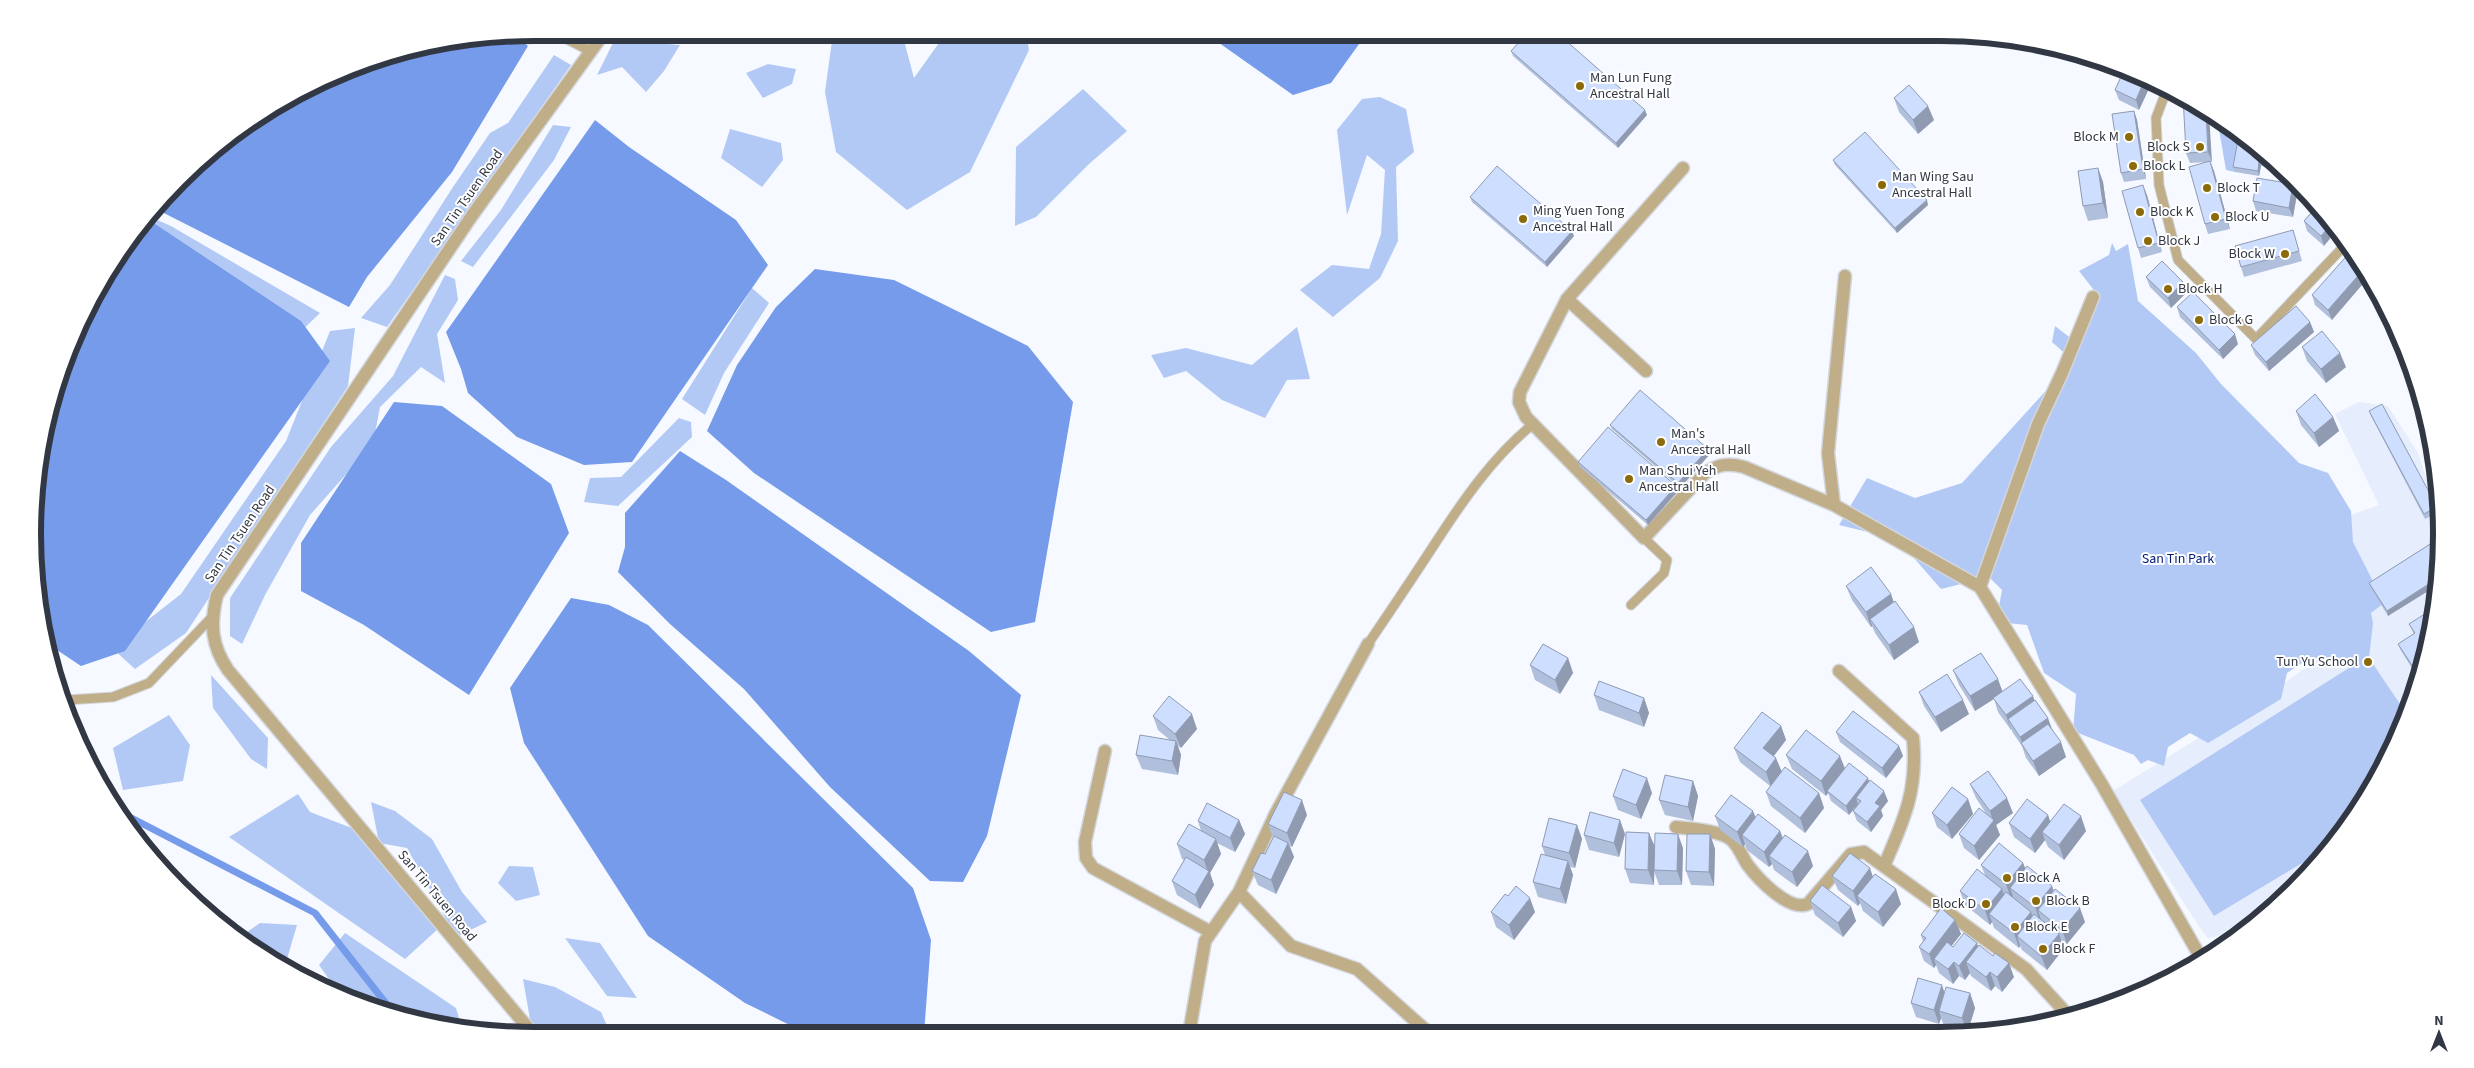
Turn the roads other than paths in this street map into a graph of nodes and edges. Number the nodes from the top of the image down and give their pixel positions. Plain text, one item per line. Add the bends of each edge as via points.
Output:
1 (572, 41) edge
2 (597, 41) edge
3 (590, 51) junction
4 (2165, 96) edge
5 (1683, 168) dead end
6 (2342, 249) edge
7 (1844, 276) dead end
8 (2093, 297) dead end
9 (1567, 299) junction
10 (1646, 372) dead end
11 (1533, 424) junction
12 (1834, 505) junction
13 (1644, 538) junction
14 (1980, 587) junction
15 (1631, 605) dead end
16 (212, 617) junction
17 (1368, 644) joint
18 (1839, 671) dead end
19 (70, 700) edge
20 (1105, 751) dead end
21 (1676, 827) dead end
22 (1884, 866) junction
23 (1239, 892) junction
24 (1210, 932) junction
25 (2198, 953) edge
26 (2064, 1011) edge
27 (526, 1027) edge
28 (1190, 1027) edge
29 (1422, 1027) edge

1 - 3 lane
2 - 3 street, San Tin Tsuen Road
3 - 16 street, San Tin Tsuen Road via 470,216 217,595
4 - 6 lane via 2156,118 2159,185 2178,260 2256,339
5 - 9 street
7 - 12 street via 1828,454
8 - 14 street via 2038,424
9 - 10 street
9 - 11 street via 1520,392 1521,408
11 - 13 street
11 - 17 lane via 1497,458 1463,501
12 - 13 street via 1744,466 1718,465 1705,473
12 - 14 street
13 - 15 lane via 1662,553 1667,566 1664,573
14 - 25 street via 2100,783
16 - 19 lane via 149,683 113,697
16 - 27 street, San Tin Tsuen Road via 213,641 228,670
17 - 23 street via 1276,814
18 - 22 street via 1913,738 1916,766 1906,816
20 - 24 street via 1085,842 1086,858 1093,868
21 - 22 street via 1731,839 1749,866 1785,902 1796,906 1808,904 1851,854 1864,852
22 - 26 street via 2026,969
23 - 24 street
23 - 29 street via 1291,946 1357,969
24 - 28 street via 1205,941

